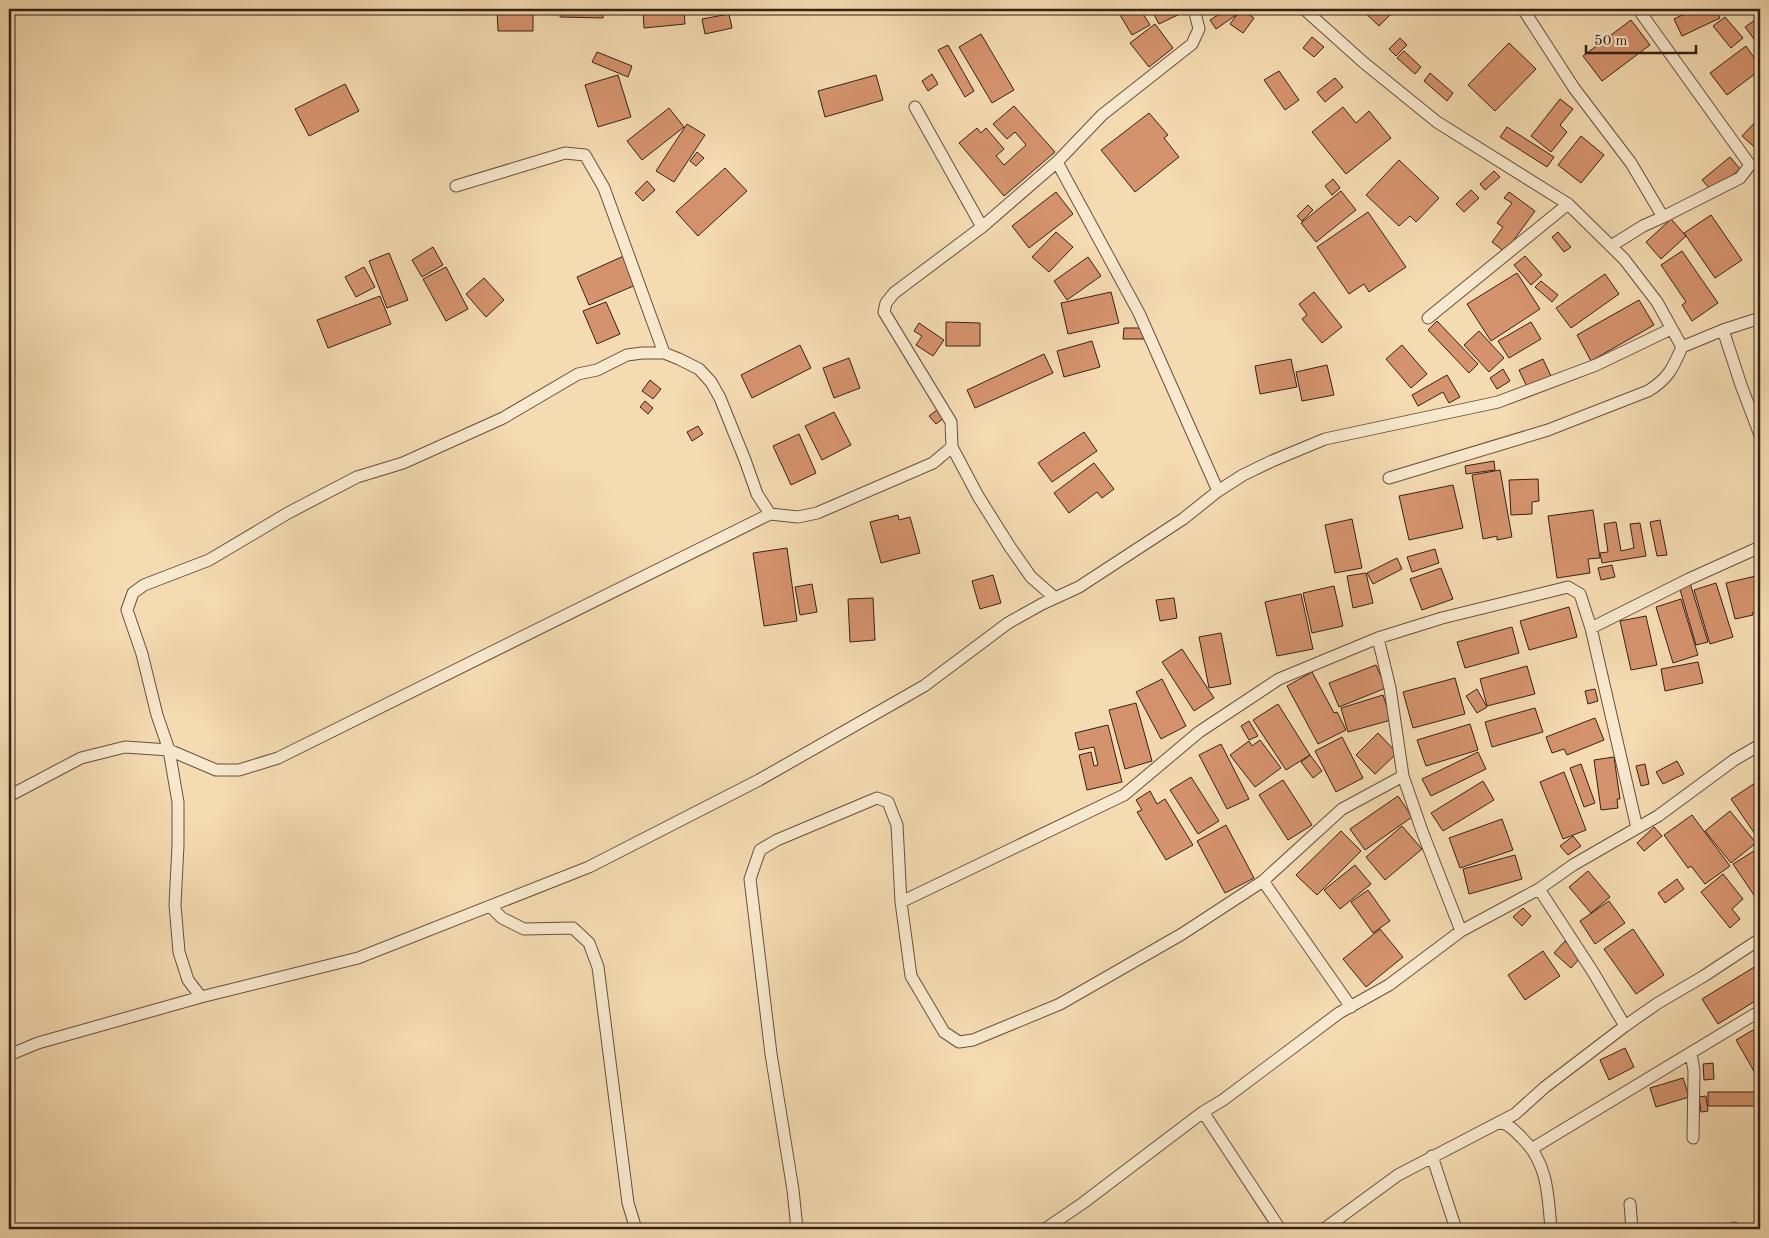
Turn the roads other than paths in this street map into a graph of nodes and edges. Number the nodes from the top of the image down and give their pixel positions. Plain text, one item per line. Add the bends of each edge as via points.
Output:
1 (1194, 9) edge
2 (1304, 9) edge
3 (1638, 9) edge
4 (1527, 10) edge
5 (915, 106) dead end
6 (1058, 162) junction
7 (456, 186) dead end
8 (1568, 204) junction
9 (1663, 217) junction
10 (982, 227) junction
11 (1611, 246) junction
12 (1428, 318) dead end
13 (1760, 318) edge
14 (1671, 329) junction
15 (1723, 330) junction
16 (1682, 347) junction
17 (664, 353) junction
18 (1760, 435) edge
19 (952, 447) junction
20 (1389, 478) dead end
21 (1218, 491) junction
22 (770, 514) junction
23 (1760, 547) edge
24 (1055, 598) junction
25 (1591, 628) junction
26 (1378, 638) junction
27 (1760, 745) edge
28 (169, 750) junction
29 (1403, 776) junction
30 (9, 796) edge
31 (1637, 828) junction
32 (1263, 881) junction
33 (1539, 889) junction
34 (901, 902) junction
35 (490, 906) junction
36 (1461, 930) junction
37 (1760, 939) edge
38 (201, 997) junction
39 (1351, 1007) junction
40 (1760, 1011) edge
41 (1625, 1026) junction
42 (1691, 1053) junction
43 (9, 1056) edge
44 (1203, 1112) junction
45 (1500, 1122) junction
46 (1693, 1138) dead end
47 (1533, 1148) junction
48 (1432, 1156) junction
49 (1630, 1204) dead end
50 (636, 1229) edge
51 (797, 1229) edge
52 (1045, 1229) edge
53 (1280, 1229) edge
54 (1324, 1229) edge
55 (1456, 1229) edge
56 (1551, 1229) edge
57 (1632, 1229) edge

1 - 6 street via 1199,29 1192,44 1102,115
2 - 8 street via 1437,122
3 - 9 street via 1750,165 1740,178
4 - 9 street via 1564,72 1631,163
5 - 10 street
6 - 10 street
6 - 21 street via 1139,313
7 - 17 street via 565,153 585,155 604,188
8 - 11 street
8 - 12 street
9 - 11 street
10 - 19 street via 894,293 884,312 951,422
11 - 14 street via 1657,302
13 - 15 street
14 - 16 street
14 - 21 street via 1596,365 1498,402 1325,439 1243,475
15 - 16 street
15 - 18 street
16 - 20 street via 1671,371 1648,391 1548,430
17 - 22 street via 698,368 711,382 756,494
17 - 28 street via 627,355 597,370 578,374 503,418 403,463 357,477 209,560 144,585 133,593 127,610
19 - 22 street via 933,463 817,513 798,517
19 - 24 street via 1010,548 1032,577
21 - 24 street via 1183,519 1079,587
22 - 28 street via 278,758 239,770 216,770
23 - 25 street
24 - 35 street via 1008,623 924,686 759,780 589,868
25 - 26 street via 1580,594 1568,586
25 - 31 street
26 - 29 street via 1390,688
26 - 34 street via 1279,678 1199,732 1124,795
27 - 31 street
28 - 30 street via 125,747 81,758
28 - 38 street via 178,802 175,905 179,952 188,980
29 - 32 street via 1342,809
29 - 36 street
31 - 33 street
32 - 34 street via 1182,934 1060,1004 973,1040 959,1042 944,1032 911,976
32 - 39 street
33 - 36 street
33 - 41 street
34 - 51 street via 897,825 888,802 877,798 760,850 750,879
35 - 38 street via 358,958
35 - 50 street via 502,918 524,929 573,928 589,943 598,967 628,1203
36 - 39 street via 1389,985
37 - 41 street
38 - 43 street via 38,1043
39 - 44 street
40 - 42 street
41 - 45 street via 1515,1114
42 - 46 street via 1694,1071
42 - 47 street
44 - 52 street
44 - 53 street
45 - 47 street via 1508,1125
45 - 48 street
47 - 56 street via 1544,1172
48 - 54 street via 1398,1175
48 - 55 street
49 - 57 street

